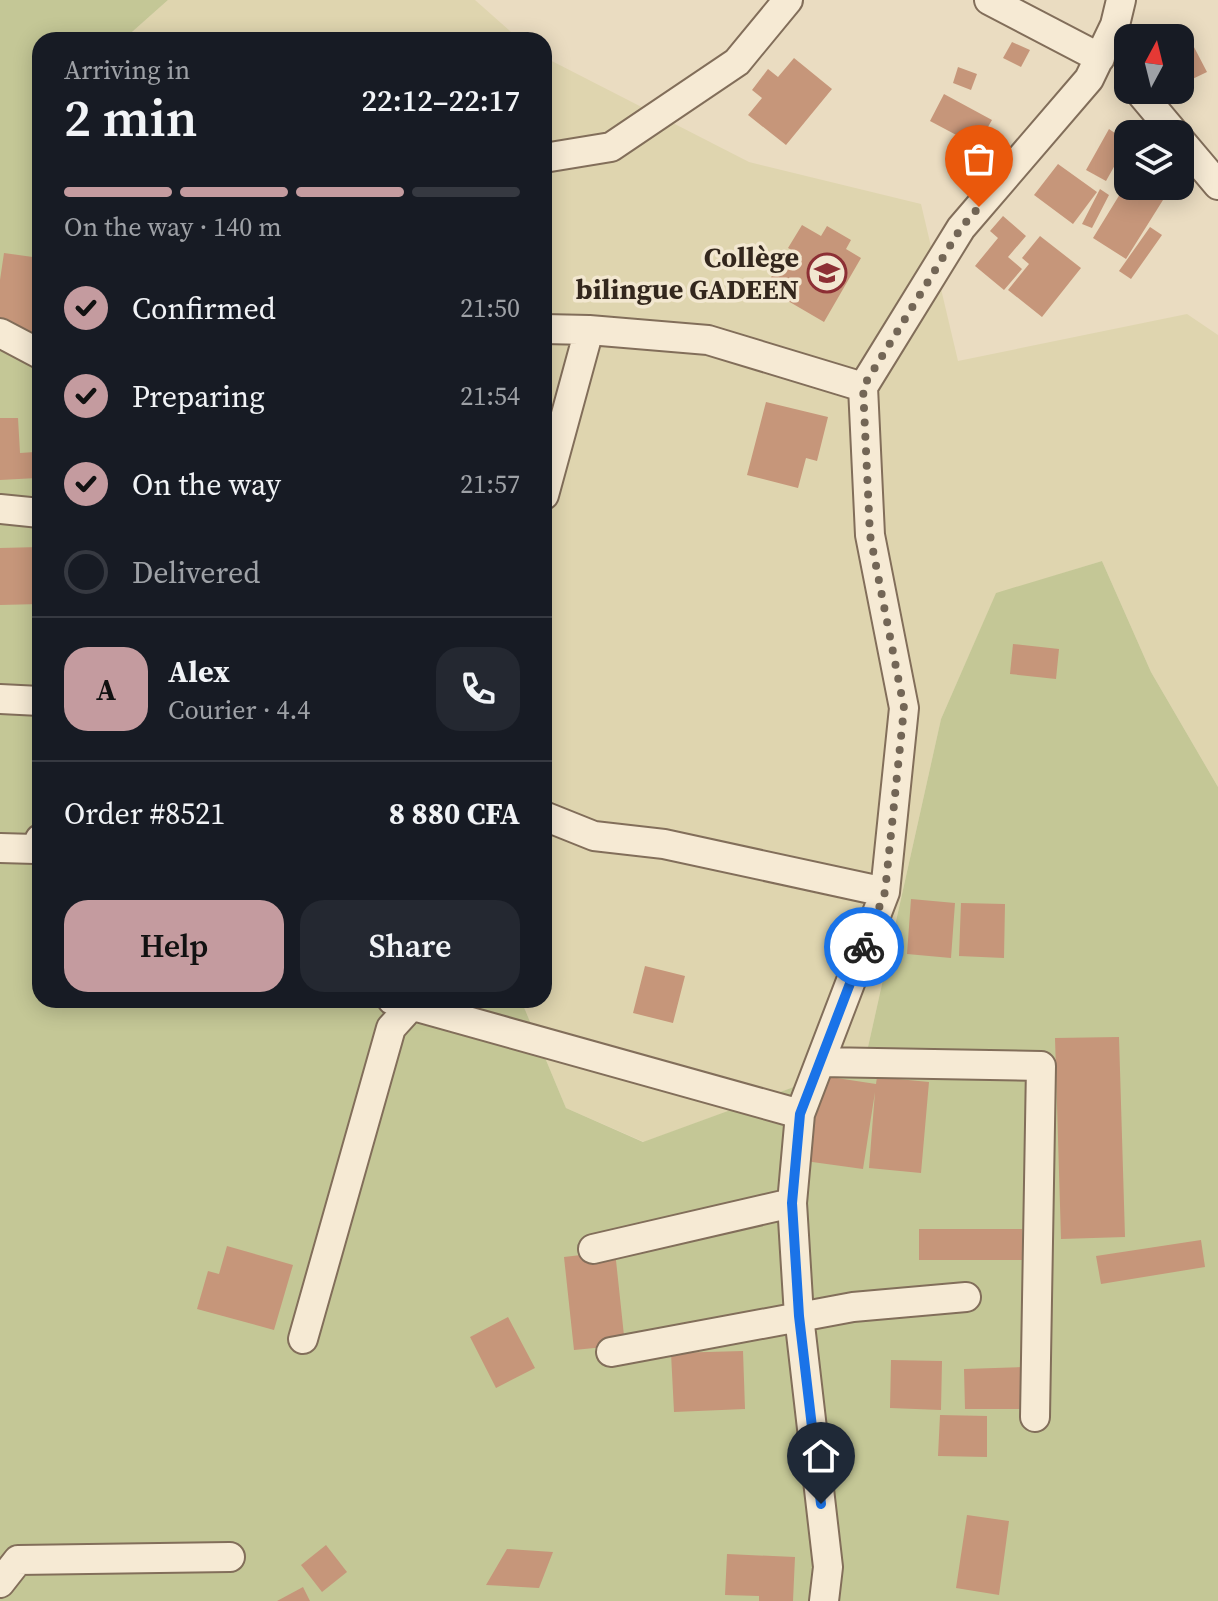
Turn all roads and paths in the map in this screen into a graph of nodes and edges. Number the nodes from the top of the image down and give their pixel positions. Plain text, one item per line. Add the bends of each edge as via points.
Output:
1 (788, 0) edge
2 (989, 0) edge
3 (1118, 12) edge
4 (1100, 58) junction
5 (1150, 104) edge
6 (1163, 120) edge
7 (552, 157) edge
8 (1194, 157) edge
9 (1218, 185) edge
10 (552, 329) edge
11 (589, 330) junction
12 (0, 333) edge
13 (32, 350) edge
14 (863, 387) junction
15 (552, 466) edge
16 (0, 509) edge
17 (32, 512) edge
18 (0, 699) edge
19 (32, 701) edge
20 (552, 819) edge
21 (0, 848) edge
22 (32, 849) edge
23 (885, 892) junction
24 (396, 1008) edge
25 (420, 1008) edge
26 (821, 1062) junction
27 (800, 1114) junction
28 (792, 1203) junction
29 (593, 1249) dead end
30 (966, 1297) dead end
31 (799, 1316) junction
32 (303, 1339) dead end
33 (611, 1352) dead end
34 (1035, 1417) dead end
35 (230, 1557) dead end
36 (0, 1583) edge
37 (824, 1601) edge

1 - 7 street via 737,62 611,147
2 - 4 street
3 - 4 street
4 - 14 street via 1089,79 961,228
5 - 6 street
8 - 9 street
10 - 11 street
11 - 14 street via 708,340
11 - 15 street
12 - 13 street
14 - 23 street via 870,535 904,708
16 - 17 street
18 - 19 street
20 - 23 street via 594,836 664,844
21 - 22 street
23 - 26 street
24 - 32 street
25 - 27 street
26 - 27 street
26 - 34 street via 1041,1066
27 - 28 street
28 - 29 street
28 - 31 street
30 - 31 street
31 - 33 street
31 - 37 street via 828,1567
35 - 36 street via 18,1560

